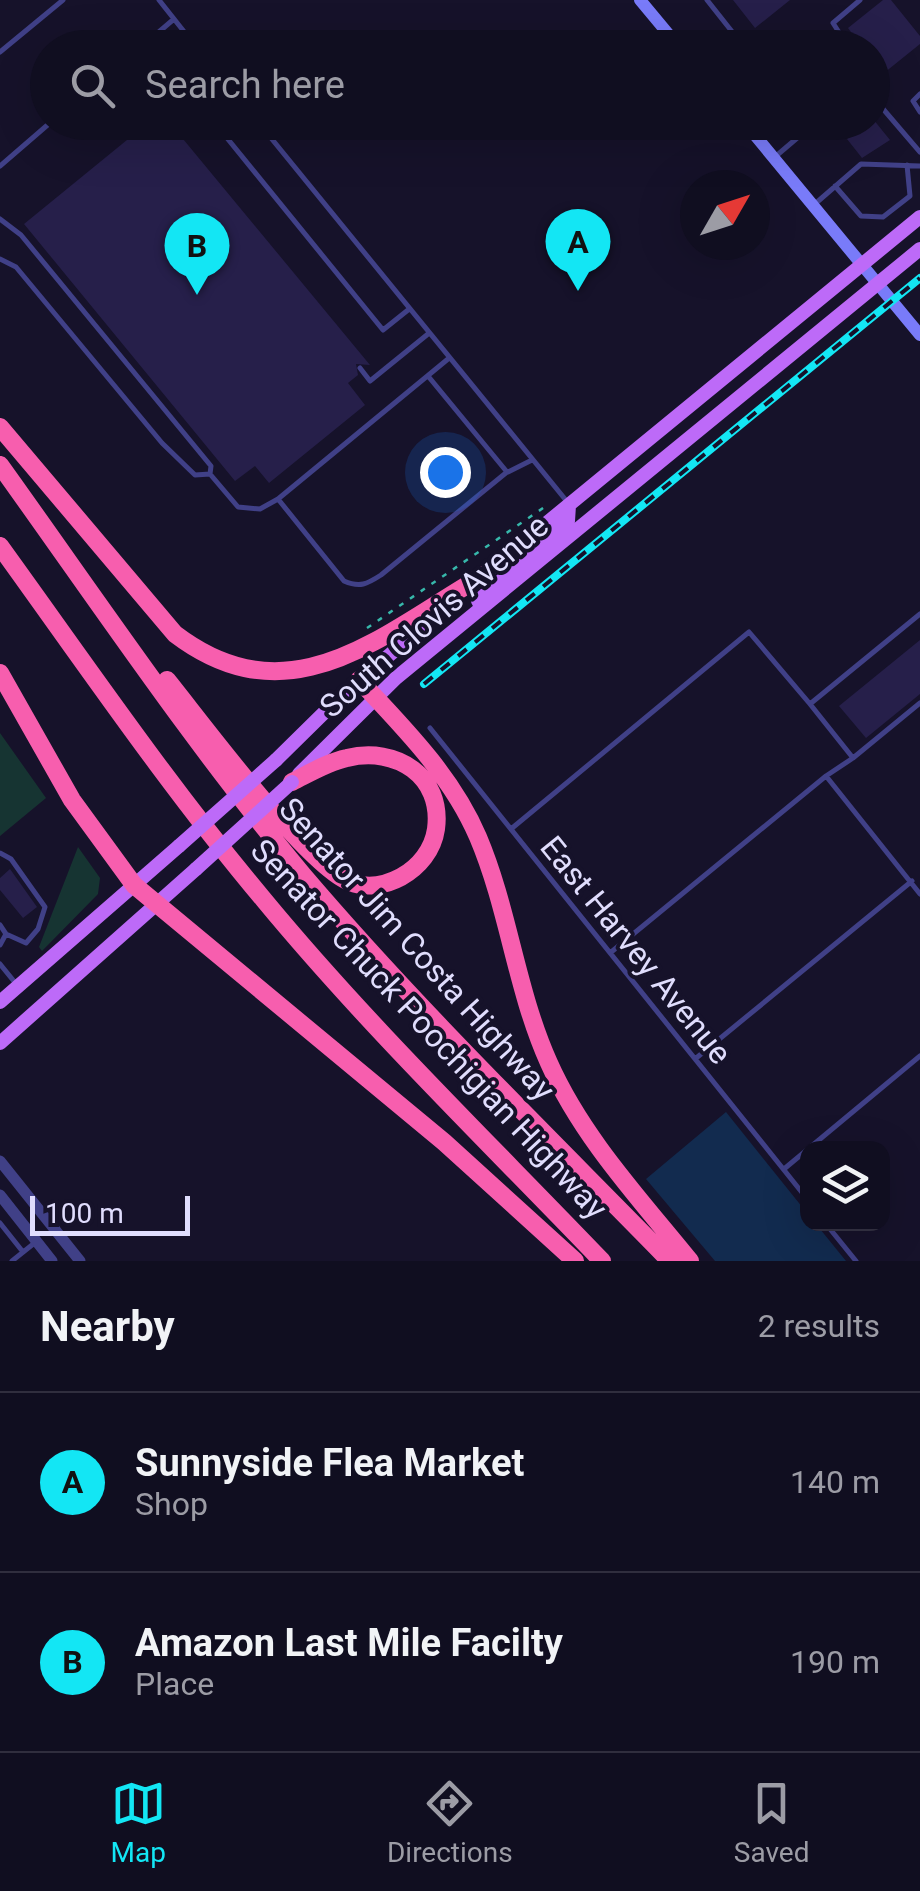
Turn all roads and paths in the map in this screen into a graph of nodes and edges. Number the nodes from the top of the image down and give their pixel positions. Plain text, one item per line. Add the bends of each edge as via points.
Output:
1 (63, 0) edge
2 (159, 0) edge
3 (640, 0) edge
4 (707, 0) edge
5 (860, 0) edge
6 (174, 19) junction
7 (161, 30) edge
8 (183, 30) edge
9 (665, 30) edge
10 (731, 30) edge
11 (837, 30) edge
12 (0, 52) edge
13 (920, 94) edge
14 (920, 112) edge
15 (890, 116) edge
16 (30, 140) edge
17 (229, 140) edge
18 (272, 140) edge
19 (759, 140) edge
20 (795, 140) edge
21 (919, 149) edge
22 (774, 158) junction
23 (907, 165) junction
24 (0, 166) edge
25 (920, 166) edge
26 (835, 186) junction
27 (814, 205) junction
28 (920, 218) edge
29 (0, 219) edge
30 (920, 249) edge
31 (0, 259) edge
32 (863, 264) junction
33 (878, 284) junction
34 (408, 310) junction
35 (428, 334) junction
36 (920, 335) edge
37 (448, 359) junction
38 (360, 368) dead end
39 (428, 376) junction
40 (0, 427) edge
41 (532, 460) junction
42 (0, 466) edge
43 (507, 472) junction
44 (210, 474) junction
45 (278, 499) junction
46 (549, 504) dead end
47 (569, 505) junction
48 (0, 546) edge
49 (68, 560) junction
50 (484, 575) junction
51 (920, 614) edge
52 (455, 629) junction
53 (362, 631) dead end
54 (0, 673) edge
55 (358, 680) junction
56 (375, 698) junction
57 (810, 704) junction
58 (920, 704) edge
59 (430, 728) dead end
60 (852, 758) junction
61 (826, 776) junction
62 (292, 782) junction
63 (511, 829) junction
64 (0, 853) edge
65 (912, 881) junction
66 (134, 885) junction
67 (920, 894) edge
68 (156, 906) junction
69 (0, 926) edge
70 (6, 934) junction
71 (0, 944) edge
72 (610, 953) junction
73 (0, 964) edge
74 (18, 987) junction
75 (0, 1002) edge
76 (0, 1043) edge
77 (920, 1056) edge
78 (694, 1059) junction
79 (0, 1162) edge
80 (783, 1170) junction
81 (800, 1190) edge
82 (0, 1195) edge
83 (0, 1223) edge
84 (832, 1231) edge
85 (37, 1241) junction
86 (24, 1252) junction
87 (12, 1261) edge
88 (52, 1261) edge
89 (80, 1261) edge
90 (575, 1261) edge
91 (602, 1261) edge
92 (670, 1261) edge
93 (690, 1261) edge
94 (856, 1261) edge

1 - 12 lane
2 - 6 lane
3 - 9 main road
4 - 10 lane
5 - 11 lane via 833,23
6 - 7 lane
6 - 8 lane
13 - 14 lane via 913,101
15 - 21 lane
16 - 24 lane
17 - 34 lane via 383,330
18 - 34 lane
19 - 22 main road
20 - 22 lane
22 - 27 main road
23 - 25 lane
23 - 26 lane via 865,162
23 - 26 lane via 910,196 883,217 861,216
26 - 27 lane
27 - 32 main road
28 - 32 main road, South Clovis Avenue
29 - 44 lane via 21,235
30 - 33 main road, South Clovis Avenue
31 - 44 lane via 16,267 162,443 195,475
32 - 33 main road
32 - 47 main road, South Clovis Avenue
33 - 36 main road
33 - 52 main road, South Clovis Avenue
34 - 35 lane
35 - 37 lane
35 - 38 lane via 370,381
37 - 39 lane
37 - 41 lane
39 - 43 lane
39 - 45 lane
40 - 50 highway via 174,634 234,666 282,673 330,664
41 - 43 lane
41 - 47 lane
42 - 49 highway, Senator Jim Costa Highway
43 - 45 lane via 366,585 344,581
44 - 45 lane via 238,507 260,510
46 - 53 path
47 - 50 main road, South Clovis Avenue
47 - 52 main road via 568,521 490,588
48 - 91 highway, Senator Chuck Poochigian Highway via 264,900
49 - 62 highway via 328,868 350,882 374,886 406,874 430,848 436,826 431,791 404,762 358,756
49 - 92 highway, Senator Jim Costa Highway via 303,874
50 - 55 main road, South Clovis Avenue
51 - 57 lane
52 - 56 main road, South Clovis Avenue
54 - 66 highway via 72,800
55 - 56 highway
55 - 66 main road, South Clovis Avenue, bridge
56 - 62 main road, South Clovis Avenue
56 - 93 highway via 444,777 477,834 528,1008 561,1088 607,1159
57 - 60 lane
57 - 63 lane via 750,632
58 - 60 lane
59 - 63 lane, East Harvey Avenue
60 - 61 lane
61 - 65 lane
61 - 72 lane
62 - 68 main road, South Clovis Avenue, bridge
63 - 72 lane, East Harvey Avenue
64 - 70 lane via 45,907 26,943
65 - 67 lane
65 - 78 lane
66 - 68 highway
66 - 74 main road, South Clovis Avenue
68 - 76 main road, South Clovis Avenue
68 - 90 highway via 444,1142
69 - 70 lane
70 - 71 lane
72 - 78 lane, East Harvey Avenue
73 - 74 lane
74 - 75 main road, South Clovis Avenue
77 - 80 lane
78 - 80 lane, East Harvey Avenue
79 - 89 street
80 - 81 lane, East Harvey Avenue
82 - 85 street
83 - 86 lane
84 - 94 lane
85 - 86 lane
85 - 88 street
86 - 87 lane

